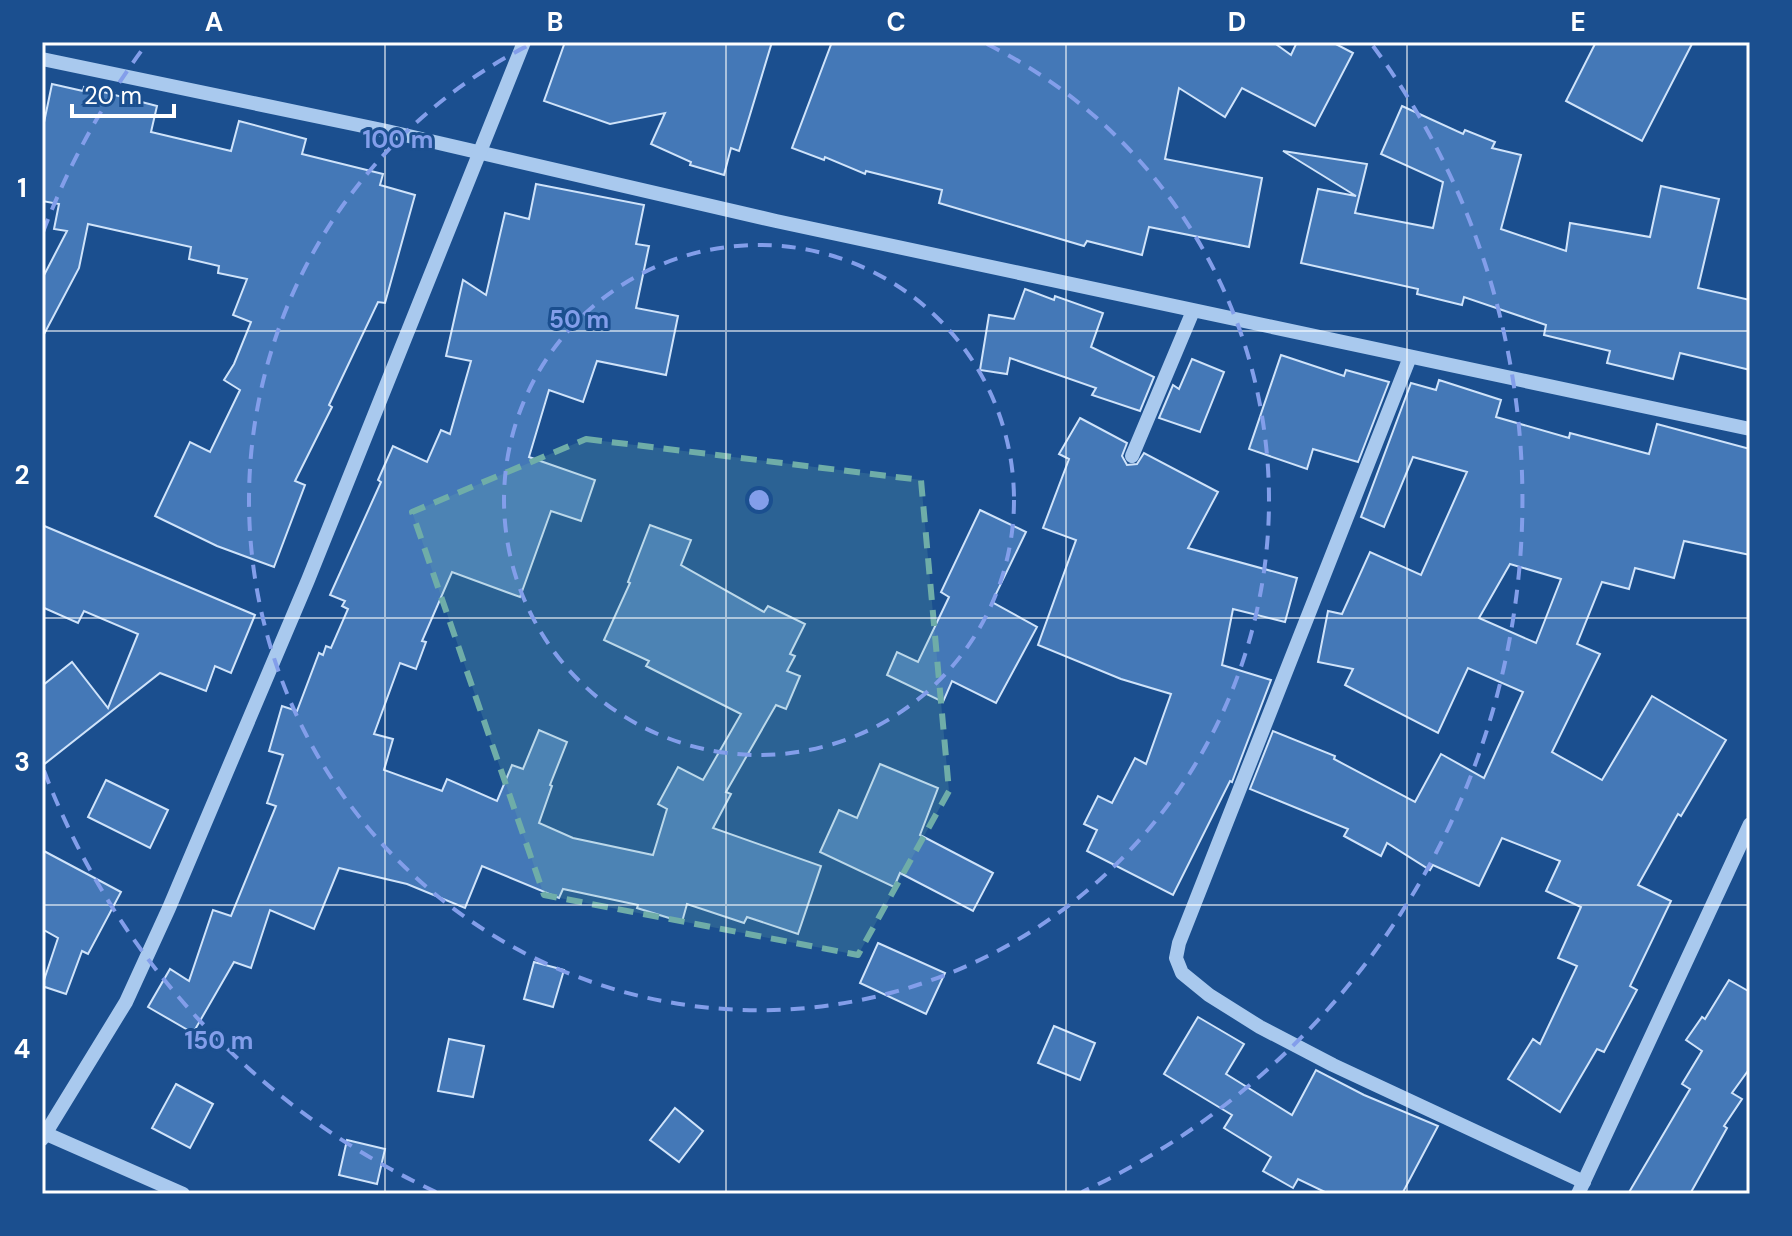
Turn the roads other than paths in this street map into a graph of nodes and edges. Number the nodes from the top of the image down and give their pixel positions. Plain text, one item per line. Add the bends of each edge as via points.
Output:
1 (524, 42) edge
2 (42, 59) edge
3 (480, 153) junction
4 (1193, 311) junction
5 (1410, 357) junction
6 (1750, 429) edge
7 (1132, 456) dead end
8 (1750, 824) edge
9 (43, 1135) edge
10 (1581, 1188) edge
11 (176, 1193) edge

1 - 3 street
2 - 3 street
3 - 4 street
3 - 9 street via 169,908 126,1002
4 - 5 street
4 - 7 street
5 - 6 street
5 - 10 street via 1176,958 1193,983 1260,1027
8 - 10 street
9 - 11 street

